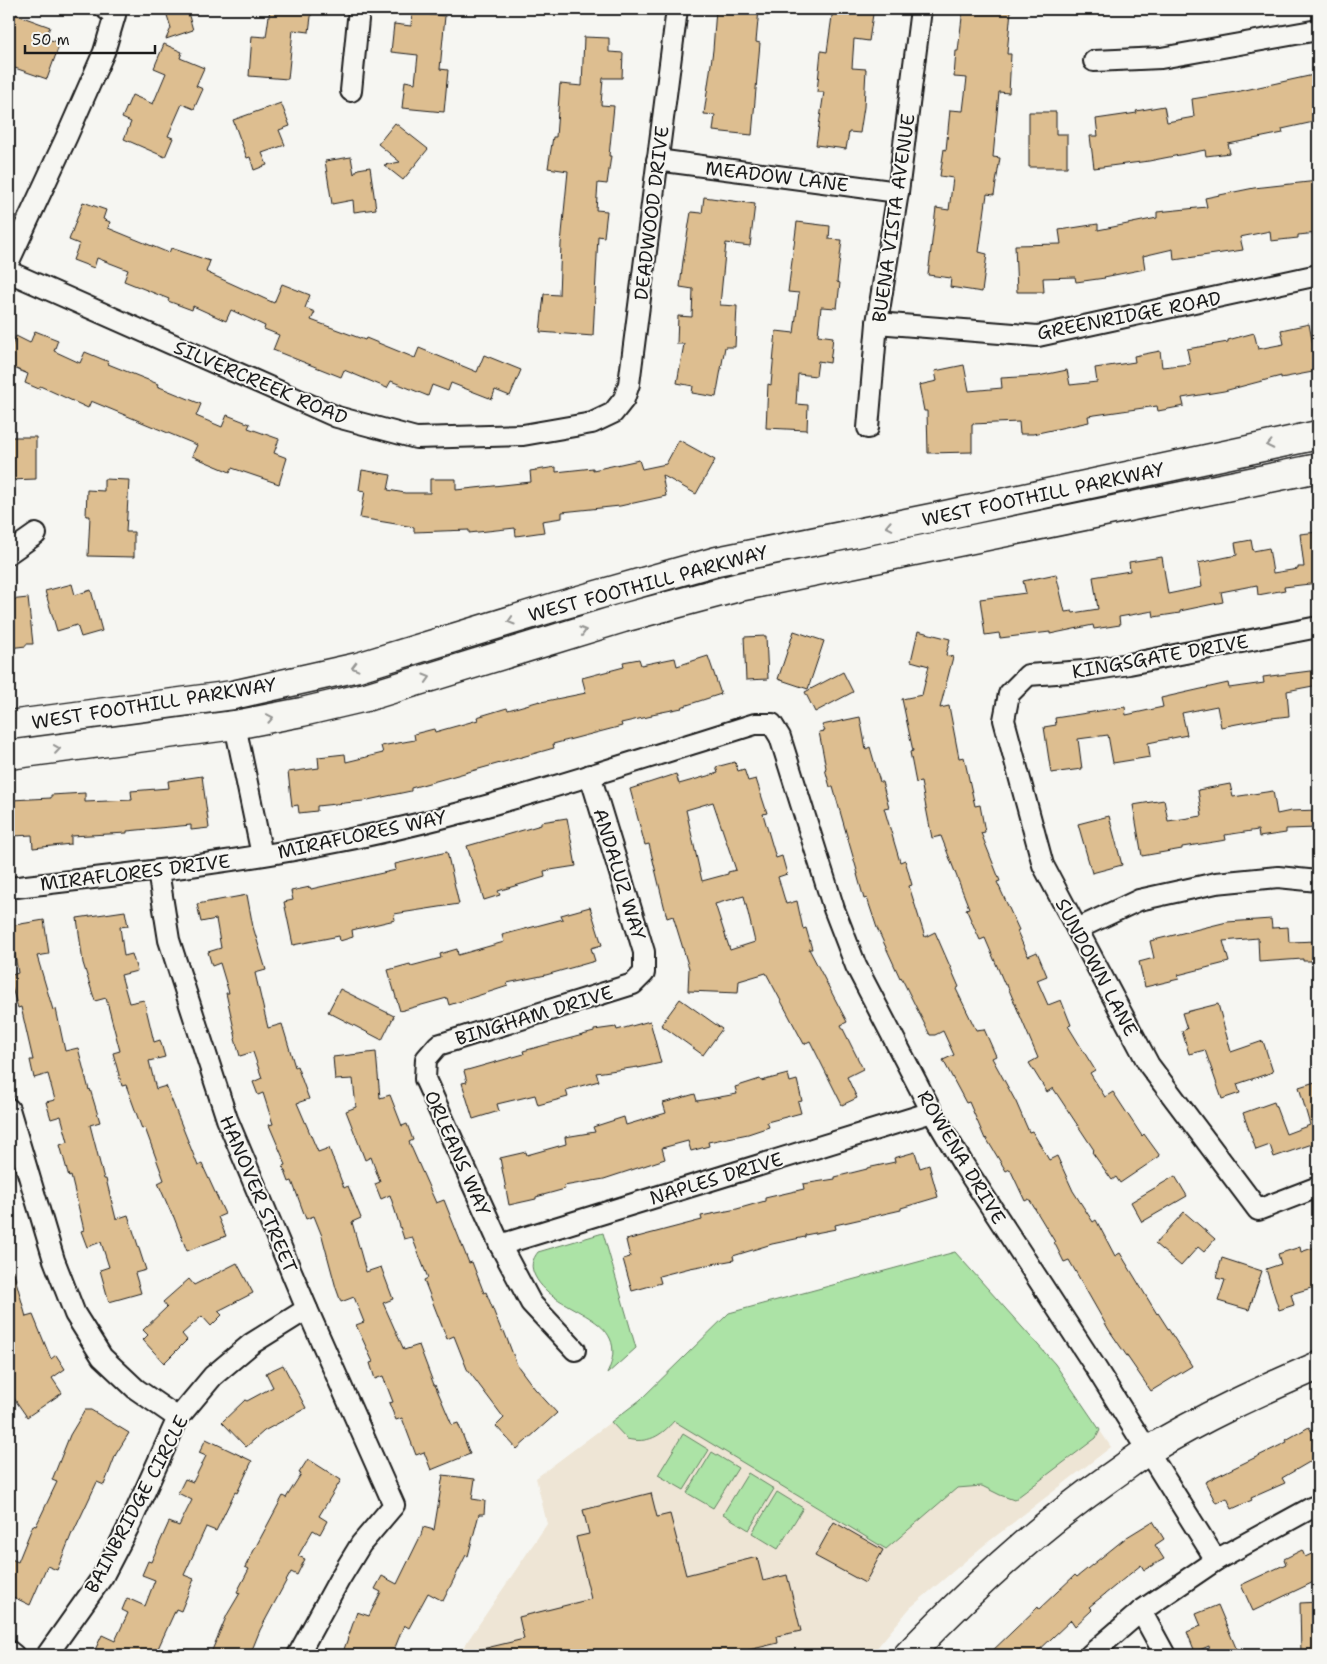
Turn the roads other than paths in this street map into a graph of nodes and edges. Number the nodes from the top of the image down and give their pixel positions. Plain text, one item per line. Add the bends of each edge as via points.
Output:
1 (359, 9) edge
2 (677, 9) edge
3 (921, 9) edge
4 (111, 12) edge
5 (1318, 30) edge
6 (1094, 61) dead end
7 (351, 91) dead end
8 (657, 160) junction
9 (898, 192) junction
10 (9, 261) edge
11 (9, 272) edge
12 (1318, 275) edge
13 (877, 323) junction
14 (613, 412) joint
15 (868, 428) dead end
16 (1318, 435) edge
17 (1318, 468) edge
18 (36, 534) dead end
19 (9, 553) edge
20 (1318, 627) edge
21 (1009, 694) joint
22 (9, 725) edge
23 (235, 725) junction
24 (9, 755) edge
25 (590, 775) junction
26 (262, 855) junction
27 (158, 871) junction
28 (1318, 881) edge
29 (9, 888) edge
30 (1077, 929) junction
31 (644, 973) joint
32 (426, 1059) joint
33 (9, 1109) edge
34 (932, 1112) junction
35 (1318, 1187) edge
36 (500, 1245) junction
37 (307, 1309) junction
38 (575, 1350) dead end
39 (1318, 1366) edge
40 (178, 1418) junction
41 (1148, 1451) junction
42 (1318, 1506) edge
43 (1216, 1560) junction
44 (1141, 1611) junction
45 (9, 1651) edge
46 (14, 1655) edge
47 (46, 1655) edge
48 (298, 1655) edge
49 (908, 1655) edge
50 (1090, 1655) edge
51 (1165, 1655) edge

1 - 7 street
2 - 8 street, DEADWOOD DRIVE
3 - 9 street, BUENA VISTA AVENUE
4 - 10 street via 100,60
5 - 6 street via 1161,58
8 - 9 street, MEADOW LANE
8 - 14 street, DEADWOOD DRIVE via 629,384 624,399
9 - 13 street, BUENA VISTA AVENUE
11 - 14 street, SILVERCREEK ROAD via 337,417 416,438 522,435 592,423
12 - 13 street, GREENRIDGE ROAD via 1038,336
13 - 15 street, BUENA VISTA AVENUE
16 -> 22 main road, WEST FOOTHILL PARKWAY via 717,561 358,667 243,693
23 -> 17 main road, WEST FOOTHILL PARKWAY via 366,697 622,618 739,587
18 - 19 street
20 - 21 street, KINGSGATE DRIVE via 1129,664 1028,675
21 - 30 street, SUNDOWN LANE via 1004,720 1043,865
24 -> 23 main road, WEST FOOTHILL PARKWAY
23 - 26 street, MIRAFLORES WAY
25 - 26 street, MIRAFLORES WAY via 462,813 338,842
25 - 31 street, ANDALUZ WAY via 644,952
25 - 34 street, ROWENA DRIVE via 755,724 772,724 780,737 834,909 856,966
26 - 27 street, MIRAFLORES DRIVE
27 - 29 street, MIRAFLORES DRIVE
27 - 37 street, HANOVER STREET via 169,940 204,1052 227,1119
28 - 30 street via 1278,877 1216,883 1139,900
30 - 35 street, SUNDOWN LANE via 1149,1065 1258,1210
31 - 32 street, BINGHAM DRIVE via 633,984 438,1045
32 - 36 street, ORLEANS WAY via 425,1079
33 - 40 street via 54,1260 75,1314 102,1357 136,1389
34 - 36 street, NAPLES DRIVE
34 - 41 street, ROWENA DRIVE
36 - 38 street, ORLEANS WAY via 531,1303
37 - 40 street, BAINBRIDGE CIRCLE via 251,1344 213,1376
37 - 48 street, HANOVER STREET via 394,1505 361,1544
39 - 41 main road via 1237,1402
40 - 47 street, BAINBRIDGE CIRCLE via 103,1576
41 - 43 street, ROWENA DRIVE
41 - 49 main road via 1016,1549 952,1608
42 - 43 street
43 - 44 street
44 - 50 street
44 - 51 street
45 - 46 street

